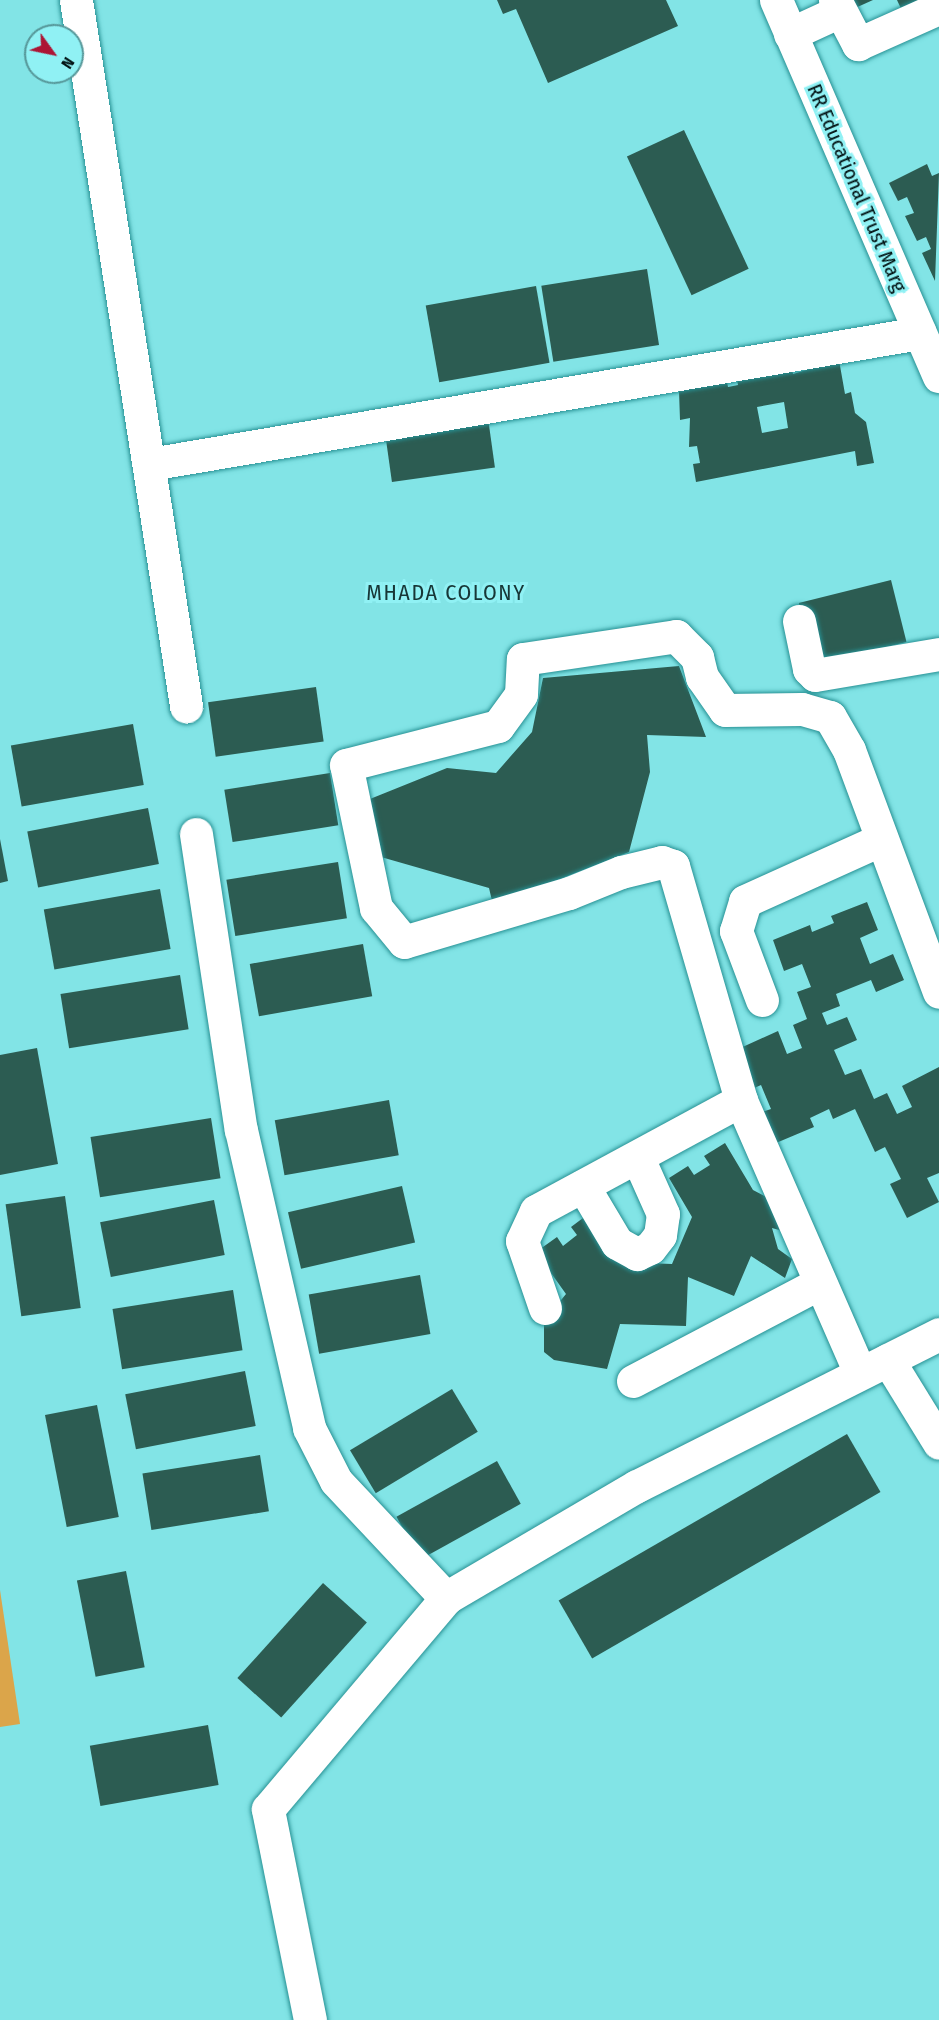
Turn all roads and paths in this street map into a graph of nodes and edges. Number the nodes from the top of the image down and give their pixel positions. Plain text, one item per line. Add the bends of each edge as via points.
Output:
1 (76, 0) edge
2 (776, 0) edge
3 (837, 6) edge
4 (939, 8) edge
5 (790, 34) junction
6 (920, 333) junction
7 (939, 376) edge
8 (150, 464) junction
9 (799, 621) dead end
10 (939, 654) edge
11 (186, 706) dead end
12 (196, 834) dead end
13 (882, 839) junction
14 (939, 992) edge
15 (762, 1000) dead end
16 (741, 1100) junction
17 (638, 1158) junction
18 (583, 1186) junction
19 (820, 1283) junction
20 (545, 1308) dead end
21 (939, 1334) edge
22 (874, 1366) junction
23 (633, 1382) dead end
24 (939, 1443) edge
25 (446, 1598) junction
26 (310, 2020) edge

1 - 8 street
2 - 5 street, RR Educational Trust Marg
3 - 4 street via 853,39 865,44
3 - 5 street
5 - 6 street, RR Educational Trust Marg
6 - 7 street, RR Educational Trust Marg
6 - 8 street
8 - 11 street
9 - 10 street via 808,669 815,675
12 - 25 street via 240,1130 309,1428 336,1481
13 - 14 street
13 - 15 street via 745,901 736,931
13 - 16 street via 849,750 830,717 802,709 724,710 702,677 696,657 676,636 523,659 521,694 498,726 346,765 376,908 404,942 569,893 621,872 662,862 673,866
16 - 17 street
16 - 19 street
17 - 18 street
17 - 18 street via 663,1214 660,1234 644,1251 627,1252 617,1243
18 - 20 street via 536,1212 522,1240
19 - 22 street
19 - 23 street
21 - 22 street
22 - 24 street
22 - 25 street via 637,1486
25 - 26 street via 268,1809

